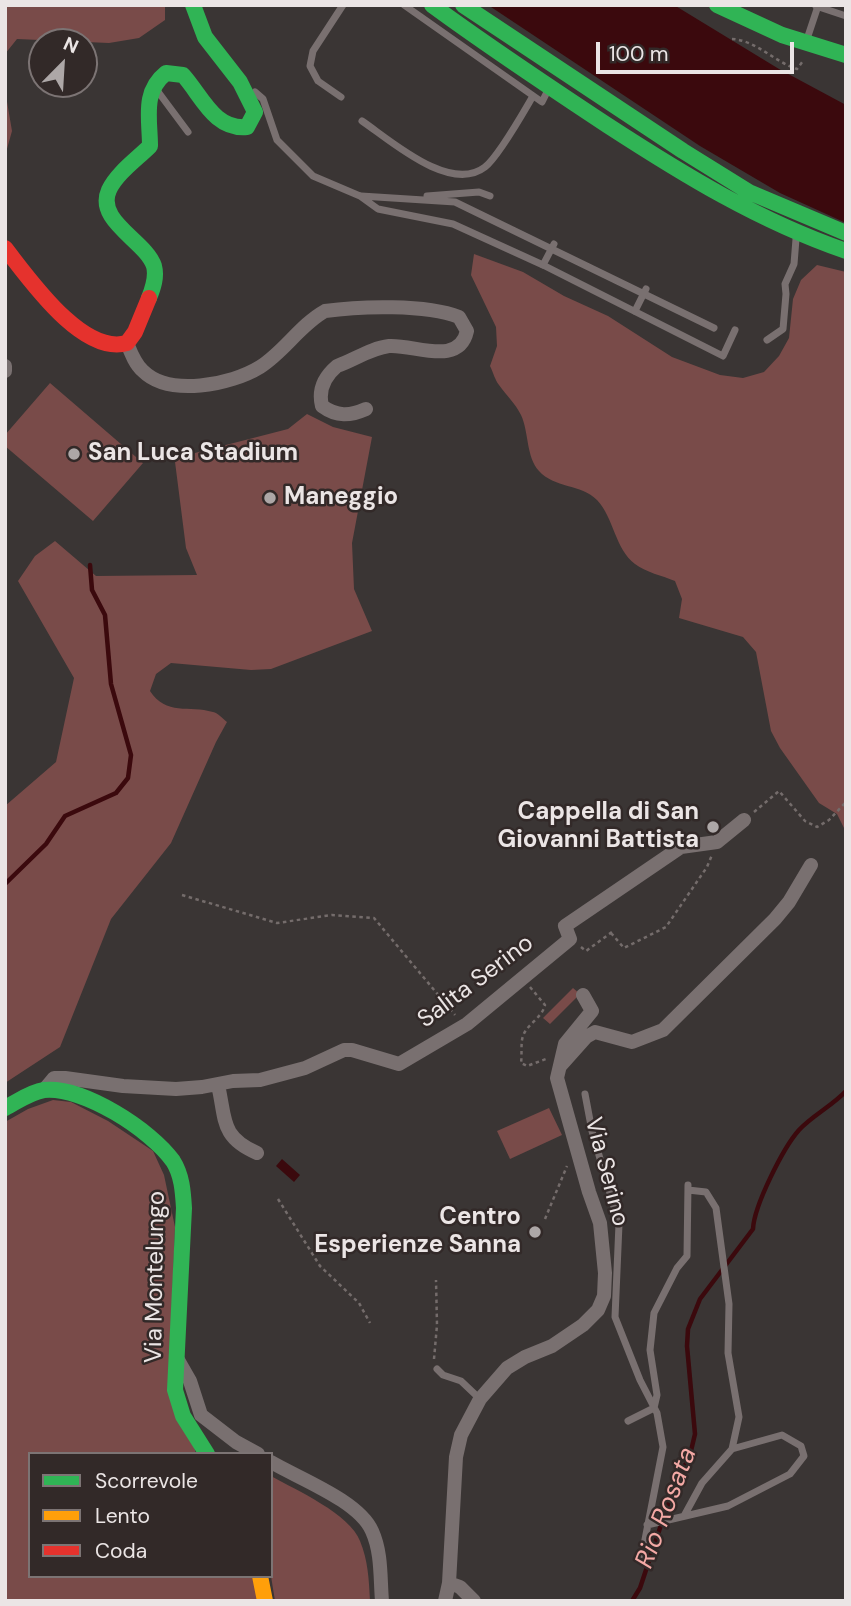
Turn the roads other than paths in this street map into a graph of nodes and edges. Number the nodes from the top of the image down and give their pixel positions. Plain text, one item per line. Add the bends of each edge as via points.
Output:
1 (193, 5) edge
2 (343, 5) edge
3 (404, 5) edge
4 (432, 5) edge
5 (463, 5) edge
6 (717, 5) edge
7 (817, 6) edge
8 (846, 16) edge
9 (807, 44) junction
10 (846, 55) edge
11 (238, 80) junction
12 (153, 86) junction
13 (550, 86) junction
14 (533, 96) junction
15 (341, 97) dead end
16 (362, 121) dead end
17 (188, 132) dead end
18 (360, 196) junction
19 (490, 196) dead end
20 (398, 198) junction
21 (846, 233) edge
22 (796, 239) dead end
23 (554, 244) dead end
24 (5, 248) edge
25 (846, 251) edge
26 (543, 265) junction
27 (646, 289) dead end
28 (635, 311) junction
29 (714, 328) dead end
30 (735, 330) dead end
31 (767, 340) dead end
32 (127, 343) junction
33 (5, 366) edge
34 (5, 371) edge
35 (366, 409) dead end
36 (744, 820) road end
37 (811, 865) dead end
38 (583, 995) dead end
39 (561, 1061) junction
40 (218, 1085) junction
41 (44, 1090) junction
42 (585, 1094) dead end
43 (5, 1108) edge
44 (592, 1131) junction
45 (574, 1136) junction
46 (257, 1153) dead end
47 (177, 1359) junction
48 (438, 1369) road end
49 (480, 1399) junction
50 (654, 1408) junction
51 (628, 1421) dead end
52 (732, 1449) junction
53 (206, 1452) edge
54 (254, 1452) edge
55 (273, 1463) edge
56 (684, 1516) junction
57 (647, 1525) junction
58 (642, 1555) dead end
59 (260, 1578) edge
60 (449, 1583) junction
61 (265, 1601) edge
62 (382, 1601) edge
63 (445, 1601) edge
64 (474, 1601) edge

1 - 11 street via 205,36
2 - 15 lane via 313,51 310,66 318,81
3 - 14 lane
4 - 13 street
5 - 21 street via 738,185
6 - 9 street
7 - 8 lane
7 - 9 lane
9 - 10 street
11 - 12 street via 255,112 247,127 235,129 221,122 183,75 166,73
11 - 18 lane via 262,99 277,140 313,176
12 - 17 lane
12 - 32 street via 148,102 150,146 119,176 106,203 111,216 155,268 151,295
13 - 14 lane via 541,102
13 - 25 street via 743,208 808,239
14 - 16 lane via 487,166 474,174 445,173 422,163
18 - 20 lane
18 - 26 lane via 378,209 453,224
19 - 20 lane via 479,192
20 - 29 lane via 455,202
22 - 31 lane via 794,264 785,284 783,329
23 - 26 lane, bridge
24 - 32 street via 73,327 108,343
26 - 28 lane
27 - 28 lane, bridge
28 - 30 lane via 723,356
32 - 35 street via 137,364 153,379 205,385 259,367 325,311 411,308 458,317 467,331 459,347 439,351 388,346 330,372 321,388 322,406 344,415
33 - 34 street
36 - 40 street, Salita Serino via 717,842 681,847 565,926 570,939 523,979 464,1026 399,1064 344,1050 305,1068
37 - 39 street via 775,919 663,1030 632,1042 595,1032
38 - 39 street via 592,1011 565,1044
39 - 45 street, Via Serino via 557,1078
40 - 41 street, Salita Serino via 176,1089 54,1078
40 - 46 street via 224,1126 239,1144
41 - 43 street
41 - 47 street, Via Montelungo via 75,1095 125,1120 159,1144 172,1162 182,1183 184,1208
42 - 44 lane
44 - 45 lane
44 - 50 lane via 620,1224 615,1317
45 - 49 street, Via Serino via 600,1223 604,1296 583,1325 507,1368
47 - 53 street, Via Montelungo via 175,1390 183,1416
47 - 54 street via 201,1415
48 - 49 lane via 461,1381
49 - 60 street, Via Serino via 461,1435 456,1457
50 - 51 lane
50 - 52 lane via 657,1395 650,1350 654,1312 687,1256 688,1187 706,1192 716,1208 729,1304 728,1353 739,1417
50 - 57 lane via 663,1447
52 - 56 lane via 702,1483
52 - 56 lane via 782,1436 801,1446 804,1456 790,1474 728,1506
55 - 62 street via 365,1518 380,1564
56 - 57 lane
57 - 58 lane
59 - 61 street
60 - 63 street, Via Serino
60 - 64 street

